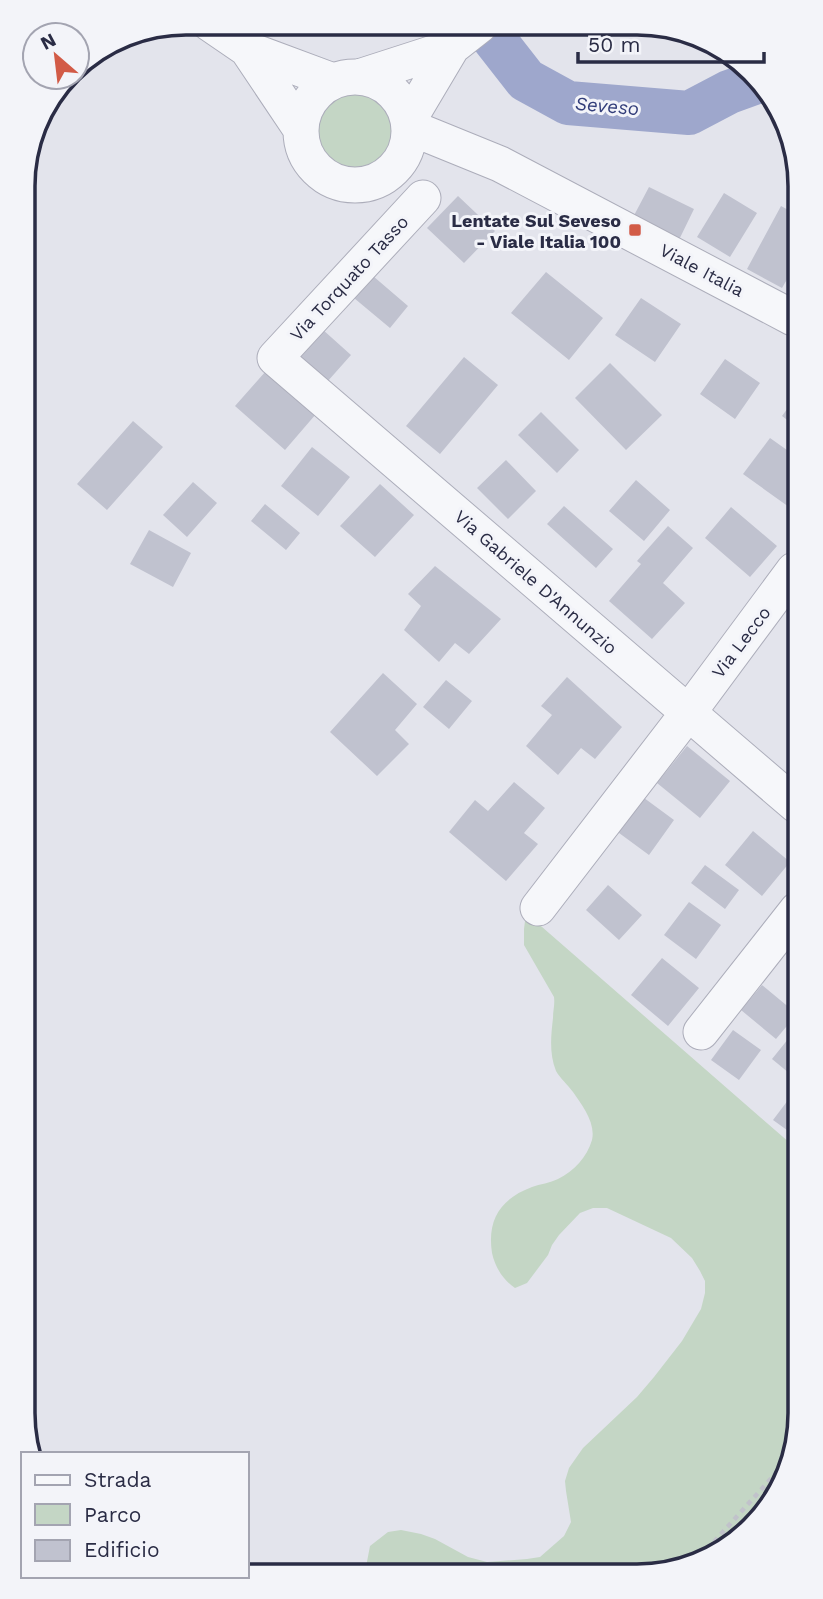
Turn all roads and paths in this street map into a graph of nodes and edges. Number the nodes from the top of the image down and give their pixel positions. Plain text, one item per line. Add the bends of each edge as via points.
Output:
1 (227, 35) edge
2 (467, 35) edge
3 (452, 47) junction
4 (247, 49) junction
5 (346, 79) junction
6 (409, 124) junction
7 (300, 128) junction
8 (500, 164) junction
9 (392, 171) junction
10 (423, 198) dead end
11 (788, 315) edge
12 (275, 358) joint
13 (788, 578) edge
14 (688, 713) junction
15 (788, 798) edge
16 (538, 908) dead end
17 (788, 921) edge
18 (701, 1032) dead end
19 (776, 1473) edge
20 (711, 1545) edge

1 - 4 street, Viale Italia
2 - 3 street
3 - 5 street
3 - 6 street
4 - 5 street, Viale Italia
4 - 7 street, Viale Italia
5 - 6 street, Viale Italia via 375,80 393,92
5 - 7 street via 312,96
6 - 8 street, Viale Italia
6 - 9 street via 408,144
7 - 9 street, Viale Italia via 308,160 329,179 362,185
8 - 9 street, Viale Italia via 457,157
8 - 11 street, Viale Italia
10 - 12 street, Via Torquato Tasso
12 - 14 street, Via Gabriele D'Annunzio
13 - 14 street, Via Lecco
14 - 15 street, Via Gabriele D'Annunzio
14 - 16 street, Via Lecco
17 - 18 street
19 - 20 path

